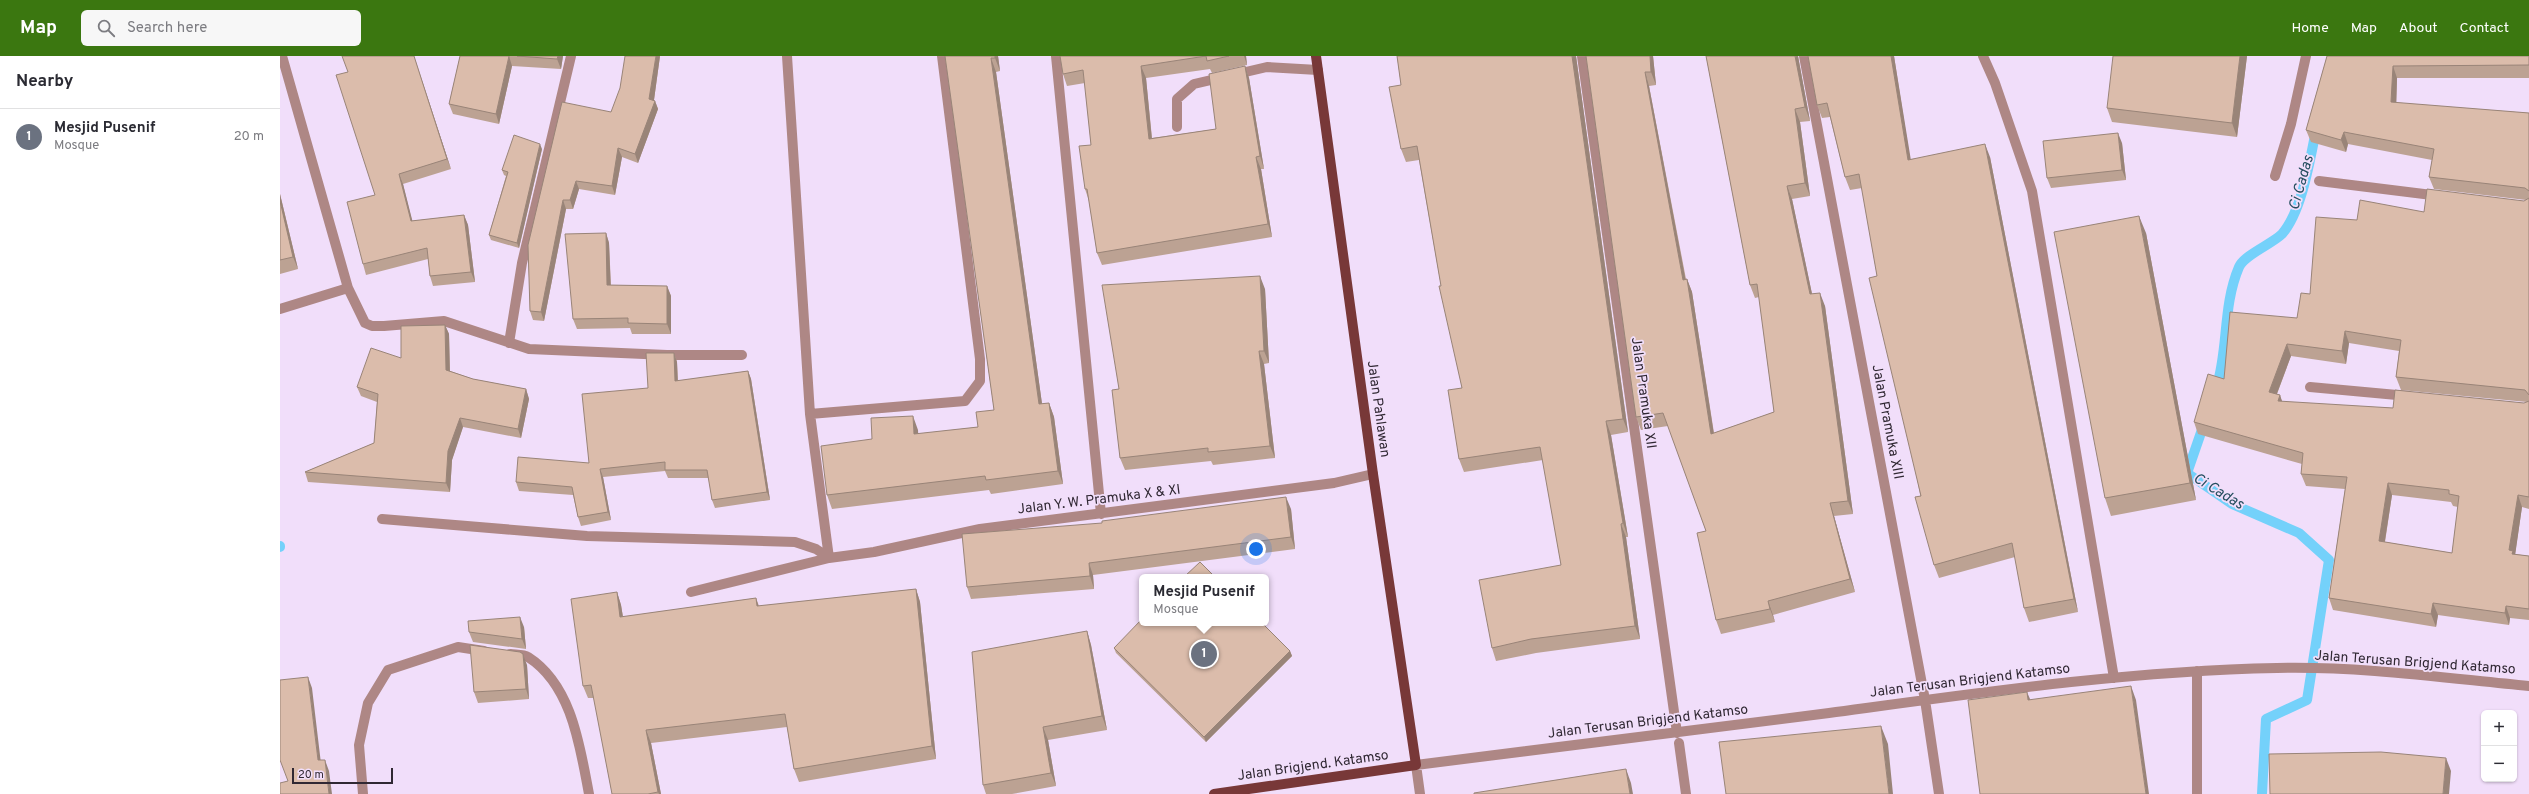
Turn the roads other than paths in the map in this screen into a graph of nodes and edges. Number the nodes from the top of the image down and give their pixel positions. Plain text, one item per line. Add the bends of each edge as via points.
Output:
1 (282, 56) edge
2 (571, 56) edge
3 (787, 56) edge
4 (942, 56) edge
5 (1056, 56) edge
6 (1316, 56) edge
7 (1582, 56) edge
8 (1804, 56) edge
9 (1983, 56) edge
10 (2306, 56) edge
11 (1318, 70) junction
12 (1177, 127) dead end
13 (2275, 176) dead end
14 (2319, 181) dead end
15 (2451, 197) edge
16 (348, 288) junction
17 (280, 309) edge
18 (509, 343) junction
19 (742, 355) dead end
20 (2310, 387) dead end
21 (2420, 398) edge
22 (810, 414) junction
23 (1373, 474) junction
24 (1101, 514) junction
25 (382, 519) dead end
26 (829, 558) junction
27 (691, 592) dead end
28 (2197, 671) junction
29 (2114, 678) junction
30 (2529, 686) edge
31 (1925, 700) junction
32 (1678, 738) junction
33 (1416, 765) junction
34 (364, 794) edge
35 (589, 794) edge
36 (1214, 794) edge
37 (1420, 794) edge
38 (1686, 794) edge
39 (1939, 794) edge
40 (2197, 794) edge

1 - 16 street
2 - 18 street via 522,263
3 - 22 street
4 - 22 street via 980,359 980,381 965,401
5 - 24 street
6 - 11 main road, Jalan Pahlawan
7 - 32 street, Jalan Pramuka XII
8 - 31 street, Jalan Pramuka XIII
9 - 29 street via 1995,82 2032,191
10 - 13 street via 2291,124
11 - 12 street via 1267,67 1194,84 1177,99
11 - 23 main road, Jalan Pahlawan
14 - 15 street
16 - 17 street
16 - 18 street via 365,323 372,326 444,321
18 - 19 street via 537,349 667,355
20 - 21 street
22 - 26 street
23 - 24 street, Jalan Y. W. Pramuka X & XI via 1334,483
23 - 33 main road, Jalan Pahlawan
24 - 26 street, Jalan Y. W. Pramuka X & XI via 980,529 874,552
25 - 26 street via 587,536 795,542 816,549
26 - 27 street, Jalan Y. W. Pramuka X & XI
28 - 29 street, Jalan Terusan Brigjend Katamso
28 - 30 street, Jalan Terusan Brigjend Katamso via 2280,668 2357,670
28 - 40 street
29 - 31 street, Jalan Terusan Brigjend Katamso
31 - 32 street, Jalan Terusan Brigjend Katamso
31 - 39 street, Jalan Pramuka XIII
32 - 33 street, Jalan Terusan Brigjend Katamso
32 - 38 street, Jalan Pramuka XII
33 - 36 main road, Jalan Brigjend. Katamso
33 - 37 street
34 - 35 street via 360,746 368,703 388,670 458,647 527,656 558,685 572,722

